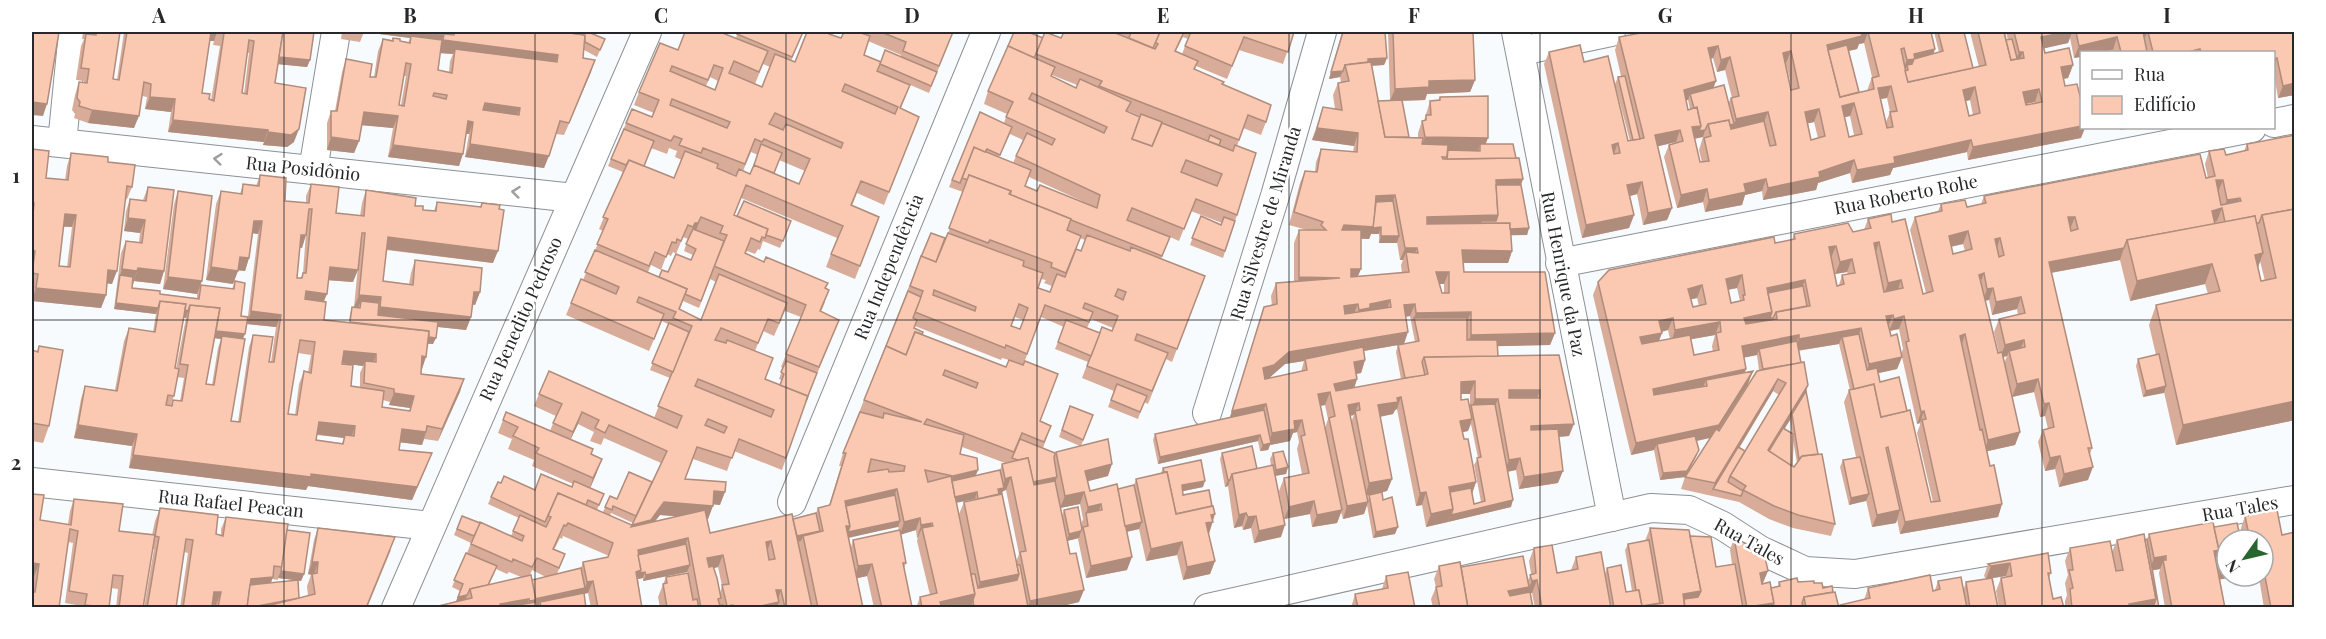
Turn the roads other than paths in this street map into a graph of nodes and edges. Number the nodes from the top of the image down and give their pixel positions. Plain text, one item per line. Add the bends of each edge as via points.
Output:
1 (73, 32) edge
2 (336, 32) edge
3 (647, 32) edge
4 (986, 32) edge
5 (1322, 32) edge
6 (1611, 32) edge
7 (1519, 41) edge
8 (2295, 119) edge
9 (2275, 123) edge
10 (2247, 129) edge
11 (32, 140) edge
12 (62, 143) junction
13 (313, 170) junction
14 (574, 198) junction
15 (1560, 263) junction
16 (1207, 414) dead end
17 (32, 482) edge
18 (2295, 500) edge
19 (792, 502) dead end
20 (1612, 517) junction
21 (431, 526) junction
22 (396, 608) edge
23 (1208, 608) edge

1 - 12 street
2 - 13 street
3 - 14 street, Rua Benedito Pedroso
4 - 19 street, Rua Independência
5 - 16 street, Rua Silvestre de Miranda
6 - 7 street
7 - 15 street, Rua Henrique da Paz
8 - 9 street
10 - 15 street, Rua Roberto Rohe
11 - 12 street, Rua Posidônio
13 -> 12 street, Rua Posidônio
14 -> 13 street, Rua Posidônio
14 - 21 street, Rua Benedito Pedroso
15 - 20 street, Rua Henrique da Paz
17 - 21 street, Rua Rafael Peacan
18 - 20 street, Rua Tales via 1855,574 1805,571 1689,510 1651,508
20 - 23 street, Rua Tales
21 - 22 street, Rua Benedito Pedroso

